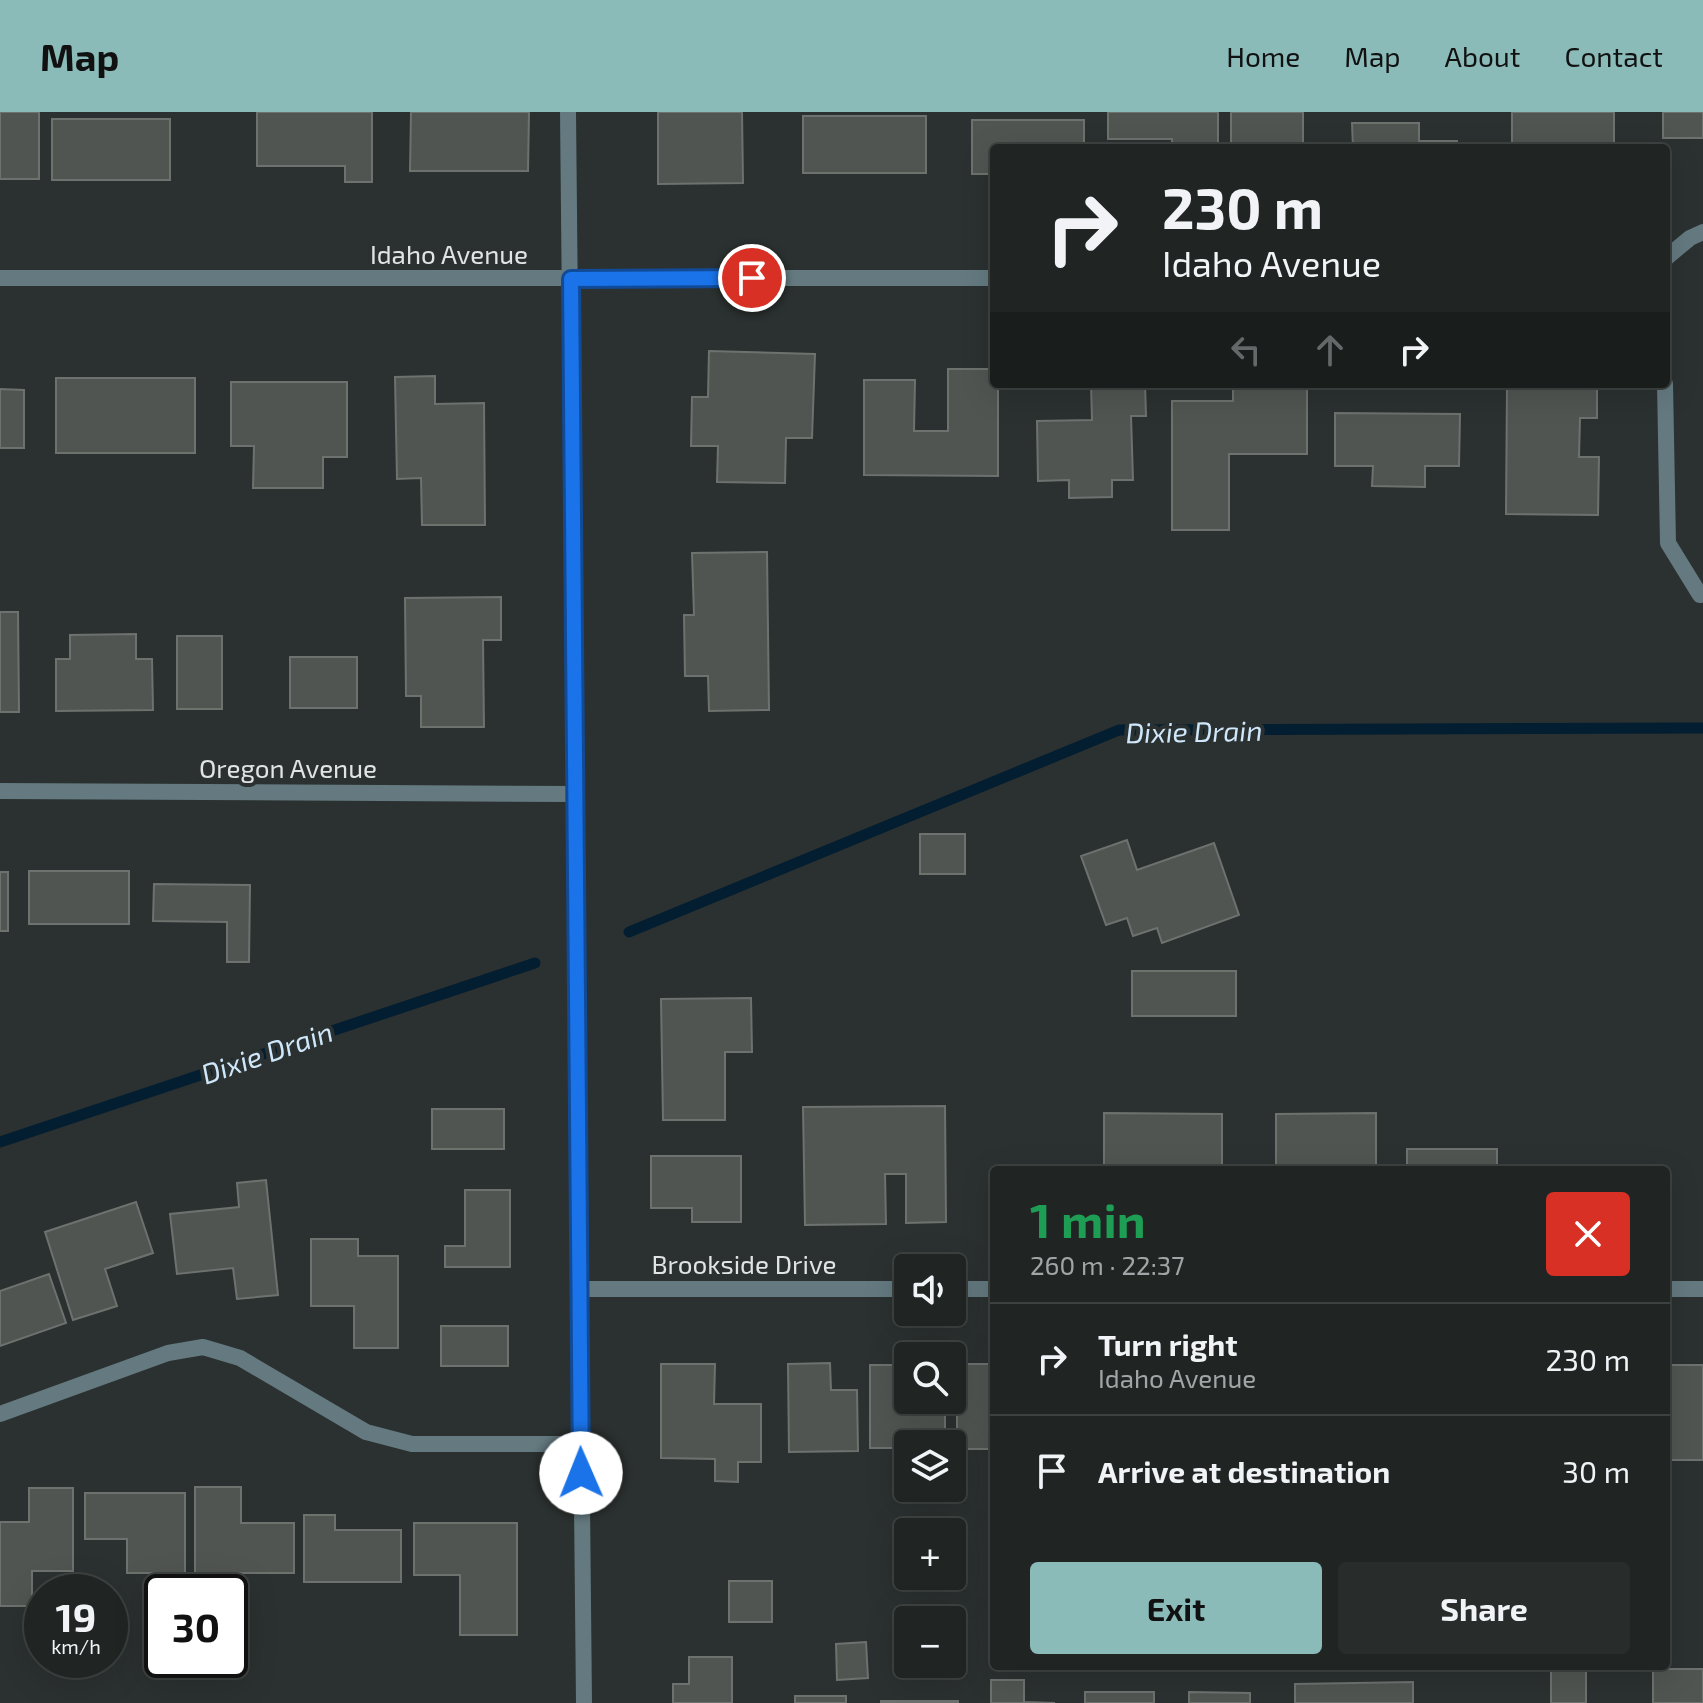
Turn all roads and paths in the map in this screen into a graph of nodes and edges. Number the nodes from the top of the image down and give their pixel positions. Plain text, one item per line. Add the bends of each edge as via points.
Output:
1 (568, 112) edge
2 (1703, 232) edge
3 (1670, 255) edge
4 (0, 278) edge
5 (990, 278) edge
6 (571, 279) junction
7 (1665, 388) edge
8 (1700, 595) dead end
9 (0, 791) edge
10 (575, 794) junction
11 (580, 1289) junction
12 (894, 1289) edge
13 (966, 1289) edge
14 (990, 1289) edge
15 (1670, 1289) edge
16 (1703, 1289) edge
17 (0, 1414) edge
18 (581, 1444) junction
19 (584, 1703) edge

1 - 6 street
2 - 3 street
4 - 6 street, Idaho Avenue
5 - 6 street, Idaho Avenue
6 - 10 street
7 - 8 street via 1668,543
9 - 10 street, Oregon Avenue
10 - 11 street
11 - 12 street, Brookside Drive
11 - 18 street
13 - 14 street
15 - 16 street
17 - 18 street via 168,1353 203,1347 240,1358 366,1432 412,1444
18 - 19 street

